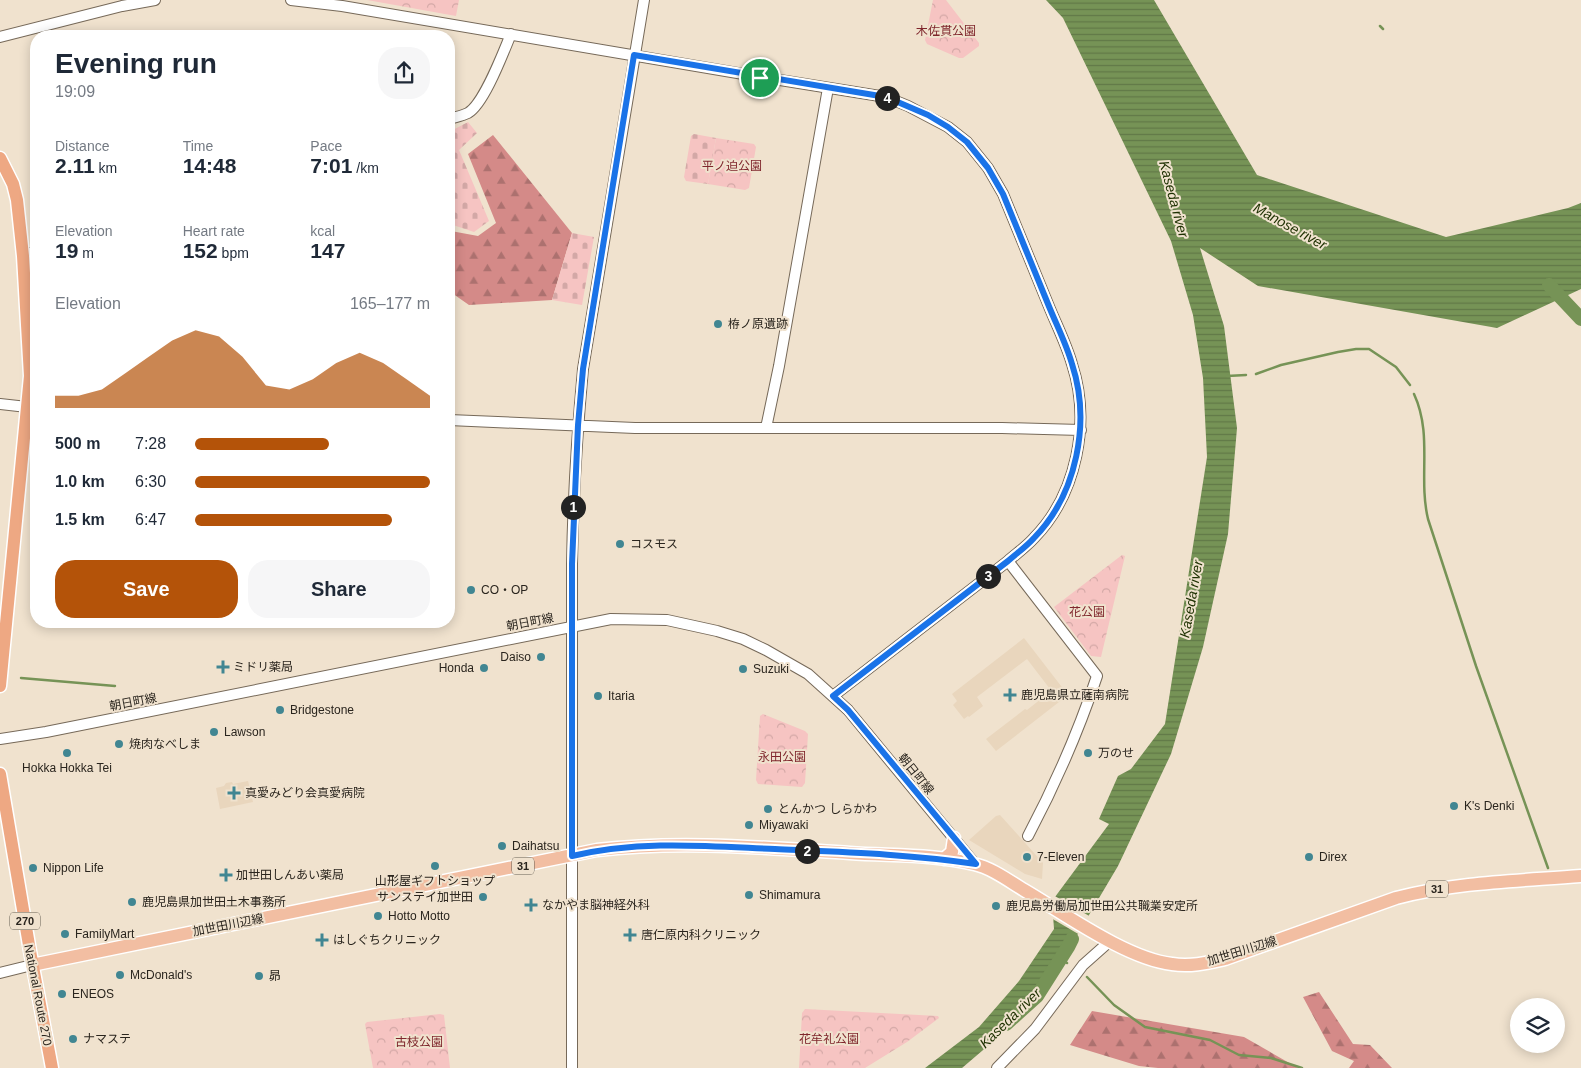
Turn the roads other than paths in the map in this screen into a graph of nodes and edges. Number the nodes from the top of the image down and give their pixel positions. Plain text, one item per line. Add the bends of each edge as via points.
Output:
1 (155, 0) edge
2 (290, 0) edge
3 (644, 0) edge
4 (512, 34) junction
5 (0, 37) edge
6 (634, 55) junction
7 (828, 88) junction
8 (455, 117) edge
9 (0, 158) edge
10 (30, 253) edge
11 (24, 256) junction
12 (30, 376) edge
13 (0, 404) edge
14 (30, 408) edge
15 (455, 420) edge
16 (30, 425) edge
17 (578, 425) junction
18 (766, 428) junction
19 (1080, 430) junction
20 (1008, 561) junction
21 (572, 626) junction
22 (0, 686) edge
23 (833, 696) junction
24 (0, 739) edge
25 (0, 774) edge
26 (1028, 836) dead end
27 (954, 838) junction
28 (572, 856) junction
29 (944, 859) junction
30 (976, 864) junction
31 (1581, 876) edge
32 (1110, 941) junction
33 (32, 965) junction
34 (0, 973) edge
35 (52, 1068) edge
36 (572, 1068) edge
37 (997, 1068) edge

1 - 5 street
2 - 4 street
3 - 6 street
4 - 6 street
4 - 8 street via 475,108
6 - 7 street
6 - 17 street via 583,369
7 - 18 street
7 - 19 street via 886,97 908,106 948,127 967,142 988,168 1003,194 1073,365
9 - 11 highway via 18,200
10 - 11 street
11 - 12 highway
13 - 14 street
15 - 17 street
16 - 22 highway
17 - 18 street
17 - 21 street
18 - 19 street
19 - 20 street via 1077,459 1059,502 1034,538
20 - 23 street
20 - 26 street via 1097,676 1056,783
21 - 23 street, 朝日町線 via 612,619 643,619 668,620 717,631 743,639 782,658 808,674
21 - 24 street, 朝日町線
21 - 28 street
23 - 27 street, 朝日町線
25 - 33 highway, National Route 270 / 270
27 - 29 main road via 952,852
27 - 30 street, 朝日町線
28 - 29 main road, 加世田川辺線 / 31 via 652,845
28 - 33 main road, 加世田川辺線 / 31
28 - 36 street
29 - 30 main road, 加世田川辺線 / 31
30 - 32 main road, 加世田川辺線 / 31
31 - 32 main road, 加世田川辺線 / 31 via 1420,892 1205,964 1158,961
32 - 37 street via 1083,965 1035,1029
33 - 34 street
33 - 35 highway, National Route 270 / 270

